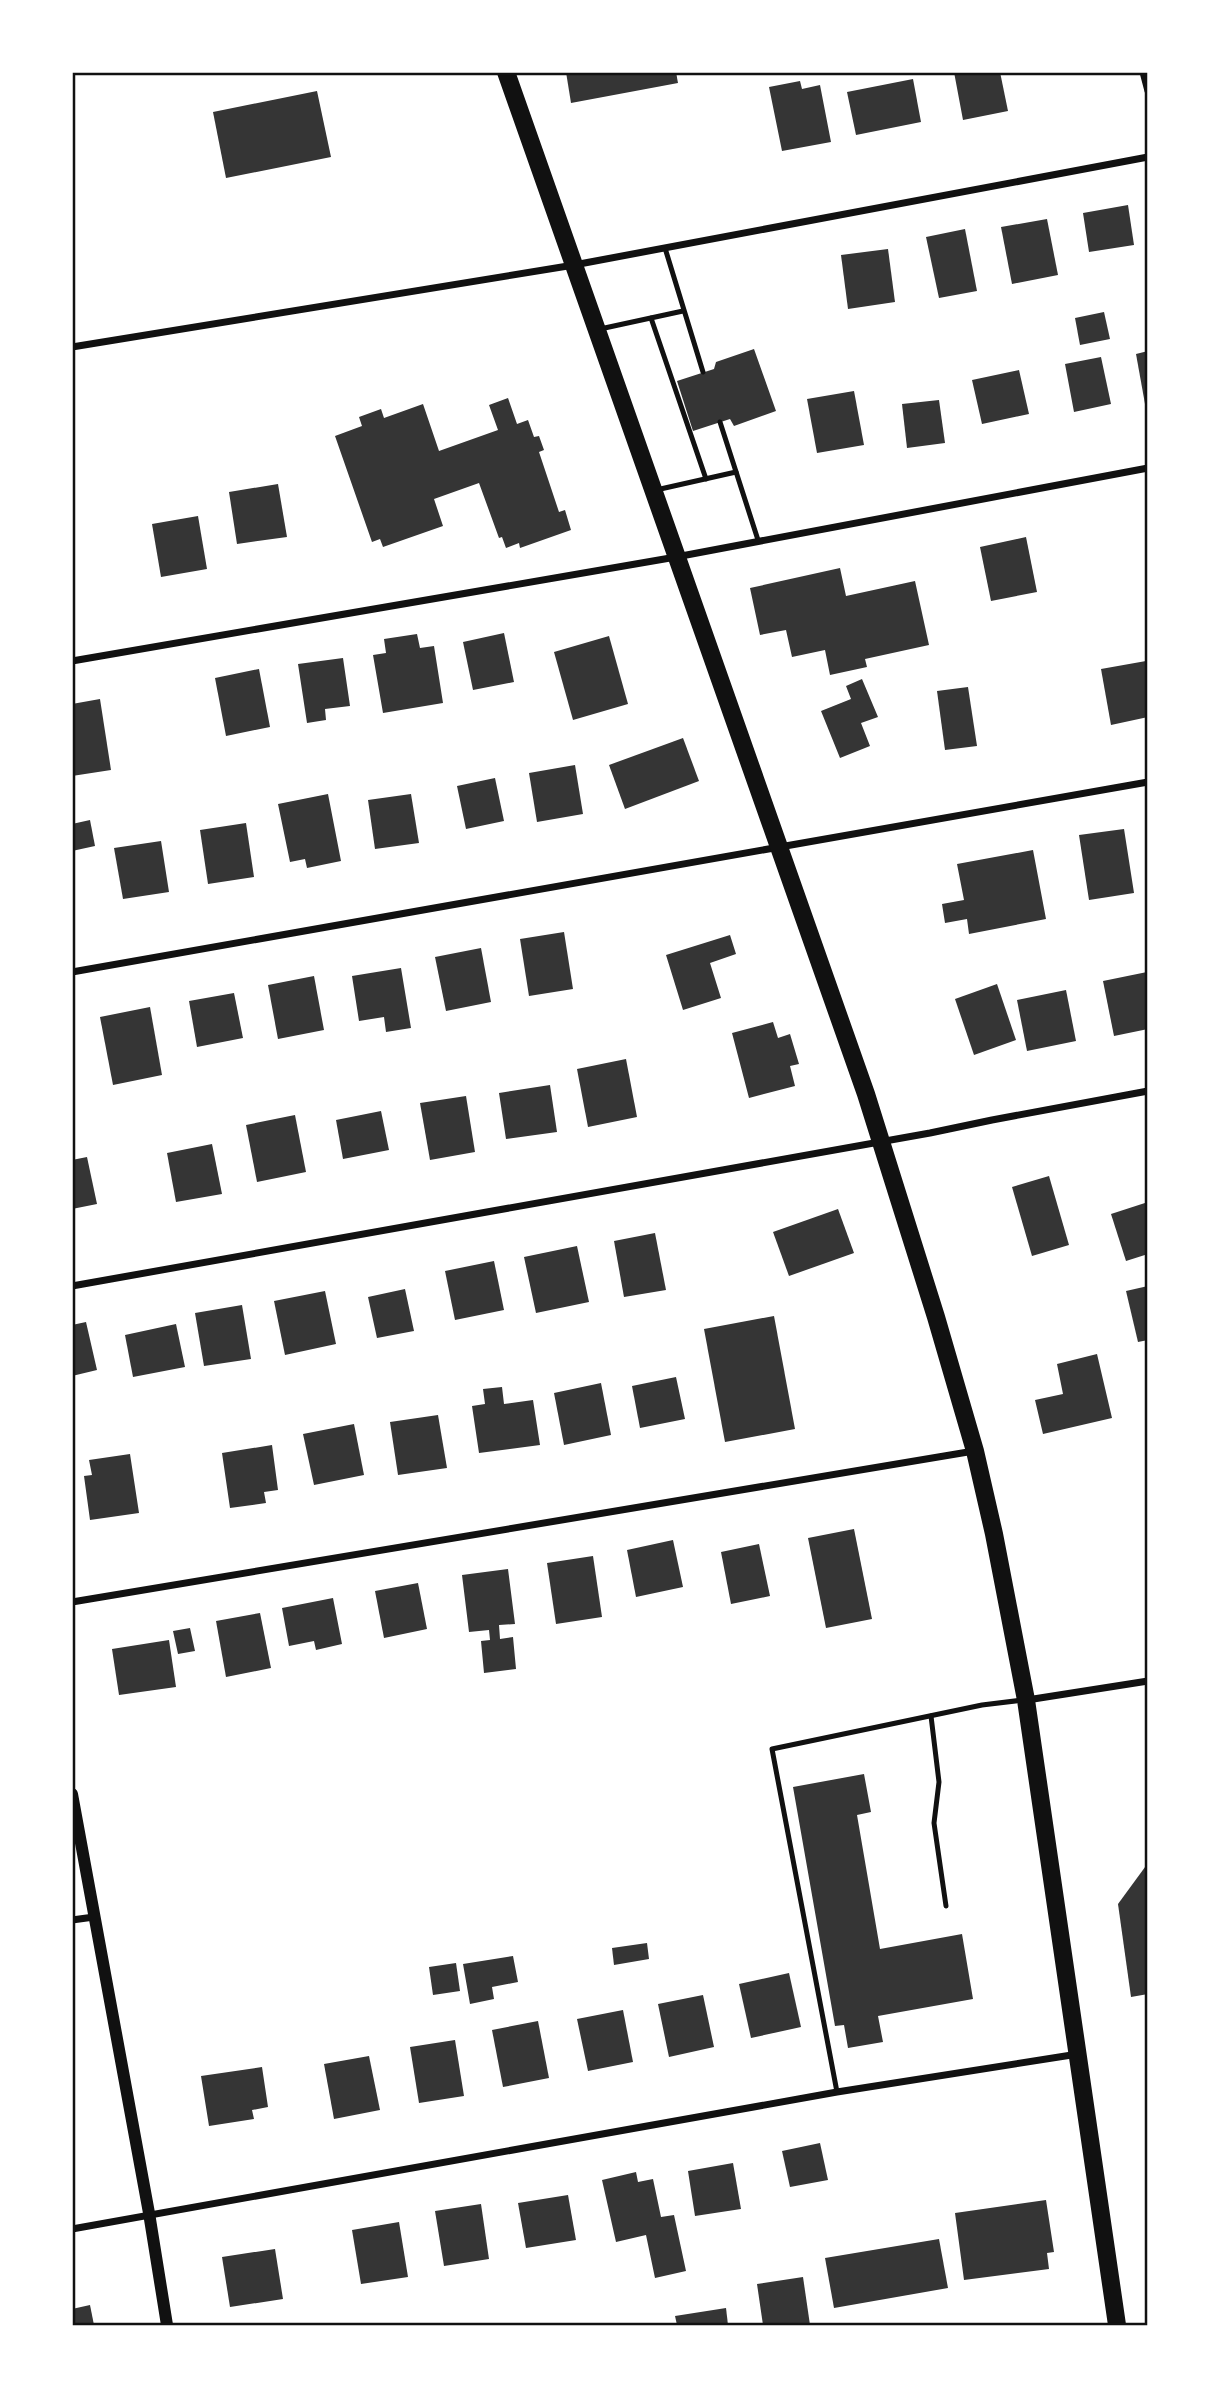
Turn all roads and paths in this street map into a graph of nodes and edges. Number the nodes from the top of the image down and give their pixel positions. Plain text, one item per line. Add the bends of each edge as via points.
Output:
1 (506, 72) edge
2 (1143, 72) edge
3 (1148, 91) edge
4 (1148, 157) edge
5 (665, 248) junction
6 (574, 265) junction
7 (683, 311) junction
8 (651, 318) junction
9 (597, 329) junction
10 (72, 347) edge
11 (703, 372) dead end
12 (720, 422) dead end
13 (1148, 468) edge
14 (736, 472) junction
15 (706, 479) junction
16 (653, 491) junction
17 (758, 540) junction
18 (676, 556) junction
19 (72, 661) edge
20 (1148, 782) edge
21 (777, 847) junction
22 (72, 972) edge
23 (1148, 1091) edge
24 (882, 1142) junction
25 (72, 1286) edge
26 (975, 1451) junction
27 (72, 1602) edge
28 (1148, 1681) edge
29 (1026, 1700) junction
30 (931, 1716) junction
31 (72, 1794) edge
32 (946, 1906) dead end
33 (94, 1917) junction
34 (72, 1920) edge
35 (1078, 2054) junction
36 (837, 2092) junction
37 (149, 2213) junction
38 (72, 2228) edge
39 (167, 2325) edge
40 (1117, 2325) edge

1 - 6 main road
2 - 3 street
4 - 5 street
5 - 6 street
5 - 7 lane
6 - 9 main road
6 - 10 street
7 - 8 lane
7 - 11 lane
8 - 9 lane
8 - 15 lane
9 - 16 main road
12 - 14 lane
13 - 17 street
14 - 15 lane
14 - 17 lane
15 - 16 lane
16 - 18 main road
17 - 18 street
18 - 19 street
18 - 21 main road
20 - 21 street
21 - 22 street
21 - 24 main road
23 - 24 street
24 - 25 street
24 - 26 main road
26 - 27 street
26 - 29 main road
28 - 29 street
29 - 30 lane
29 - 35 main road
30 - 32 lane via 939,1782 934,1824
30 - 36 lane via 772,1749
31 - 33 street
33 - 34 street
33 - 37 street
35 - 36 street
35 - 40 main road
36 - 37 street
37 - 38 street
37 - 39 street

